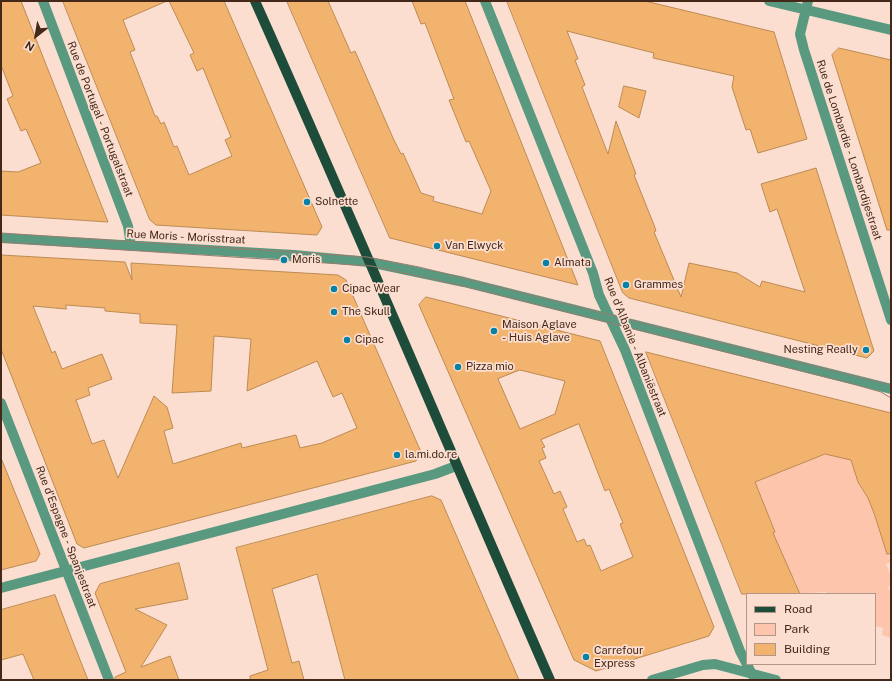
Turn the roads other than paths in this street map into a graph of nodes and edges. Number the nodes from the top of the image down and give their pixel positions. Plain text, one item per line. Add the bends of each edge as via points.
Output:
1 (43, 1) edge
2 (255, 1) edge
3 (486, 1) edge
4 (769, 1) edge
5 (807, 5) edge
6 (891, 30) edge
7 (1, 238) edge
8 (131, 246) junction
9 (369, 262) junction
10 (610, 318) junction
11 (891, 320) edge
12 (891, 390) edge
13 (1, 403) edge
14 (456, 466) junction
15 (66, 571) junction
16 (1, 588) edge
17 (746, 663) edge
18 (747, 665) edge
19 (753, 677) edge
20 (109, 680) edge
21 (550, 680) edge
22 (652, 680) edge
23 (776, 680) edge

1 - 8 street, Rue de Portugal - Portugalstraat via 128,226
2 - 9 main road
3 - 10 street, Rue d'Albanie - Albaniëstraat
4 - 5 street
5 - 6 street
5 - 11 street, Rue de Lombardie - Lombardijestraat via 800,34 804,50
7 - 8 street, Rue Moris - Morisstraat
8 - 9 street, Rue Moris - Morisstraat
9 - 10 street, Rue Moris - Morisstraat via 408,269
9 - 14 main road
10 - 12 street, Rue Moris - Morisstraat
10 - 17 street, Rue d'Albanie - Albaniëstraat via 628,357
13 - 15 street, Rue d'Espagne - Spanjestraat
14 - 15 street via 427,476
14 - 21 main road
15 - 16 street
15 - 20 street, Rue d'Espagne - Spanjestraat
18 - 19 street, Rue d'Albanie - Albaniëstraat
19 - 22 street via 715,664
19 - 23 street

